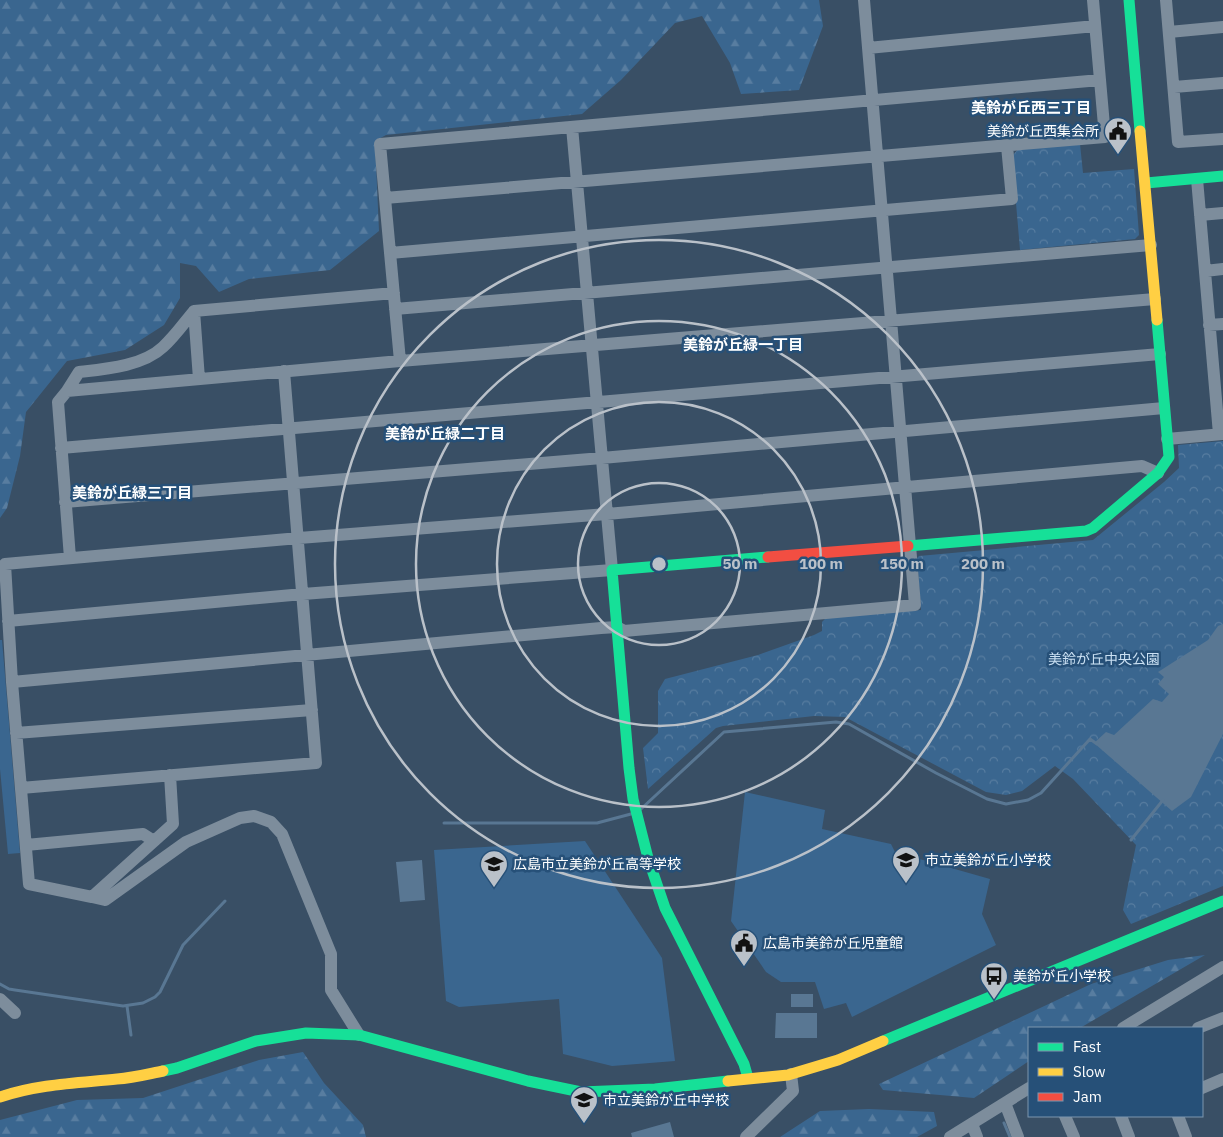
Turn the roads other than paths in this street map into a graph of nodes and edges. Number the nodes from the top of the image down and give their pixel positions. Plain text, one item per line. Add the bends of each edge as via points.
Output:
1 (864, 0) edge
2 (1093, 0) edge
3 (1130, 0) edge
4 (1166, 0) edge
5 (1095, 26) junction
6 (1223, 27) edge
7 (1169, 32) junction
8 (868, 48) junction
9 (1100, 80) junction
10 (1223, 82) edge
11 (1174, 87) junction
12 (872, 102) junction
13 (572, 127) junction
14 (1223, 138) edge
15 (1007, 146) junction
16 (877, 157) junction
17 (1223, 176) edge
18 (1197, 179) junction
19 (578, 182) junction
20 (1146, 183) junction
21 (385, 198) junction
22 (882, 212) junction
23 (1223, 213) edge
24 (1200, 215) junction
25 (583, 236) junction
26 (1151, 245) junction
27 (390, 253) junction
28 (886, 268) junction
29 (1223, 269) edge
30 (1205, 271) junction
31 (588, 292) junction
32 (394, 293) junction
33 (1155, 300) junction
34 (395, 309) junction
35 (194, 311) junction
36 (890, 322) junction
37 (1223, 324) edge
38 (1210, 325) junction
39 (592, 346) junction
40 (1160, 354) junction
41 (400, 361) junction
42 (284, 371) junction
43 (896, 376) junction
44 (199, 379) junction
45 (1219, 379) edge
46 (66, 391) junction
47 (597, 402) junction
48 (1164, 408) junction
49 (289, 428) junction
50 (901, 431) junction
51 (1221, 434) edge
52 (1168, 439) junction
53 (61, 448) junction
54 (602, 458) junction
55 (1158, 473) junction
56 (294, 483) junction
57 (905, 486) junction
58 (65, 502) junction
59 (607, 514) junction
60 (299, 538) junction
61 (911, 546) junction
62 (70, 558) junction
63 (612, 570) junction
64 (304, 594) junction
65 (8, 621) junction
66 (617, 627) junction
67 (308, 656) junction
68 (12, 682) junction
69 (312, 710) junction
70 (16, 733) junction
71 (170, 775) junction
72 (21, 788) junction
73 (154, 841) junction
74 (26, 845) junction
75 (92, 897) junction
76 (1223, 901) edge
77 (1223, 966) edge
78 (0, 999) edge
79 (15, 1013) dead end
80 (1223, 1018) edge
81 (1139, 1024) edge
82 (1200, 1027) edge
83 (359, 1035) junction
84 (791, 1074) junction
85 (748, 1078) junction
86 (1223, 1079) edge
87 (1203, 1088) edge
88 (1028, 1089) edge
89 (0, 1096) edge
90 (1005, 1103) junction
91 (1066, 1117) edge
92 (1120, 1117) edge
93 (1178, 1117) edge
94 (972, 1124) junction
95 (746, 1137) edge
96 (950, 1137) edge
97 (977, 1137) edge
98 (1018, 1137) edge
99 (1074, 1137) edge
100 (1129, 1137) edge
101 (1186, 1137) edge

1 - 8 street
2 - 5 street
3 - 20 street
4 - 7 street
5 - 8 street
5 - 9 street
6 - 7 street
7 - 11 street
8 - 12 street
9 - 12 street
9 - 15 street via 1105,136
10 - 11 street
11 - 14 street via 1178,142
12 - 13 street
12 - 16 street
13 - 19 street
13 - 21 street via 380,144
15 - 16 street
15 - 22 street via 1012,199
16 - 19 street
16 - 22 street
17 - 18 street
18 - 20 street
18 - 24 street
19 - 21 street
19 - 25 street
20 - 26 street
21 - 27 street
22 - 25 street
22 - 28 street
23 - 24 street
24 - 30 street
25 - 27 street
25 - 31 street
26 - 28 street
26 - 33 street
27 - 32 street
28 - 31 street
28 - 36 street
29 - 30 street
30 - 38 street
31 - 34 street
31 - 39 street
32 - 34 street
32 - 35 street
33 - 36 street
33 - 40 street
34 - 41 street
35 - 44 street
35 - 46 street via 162,348 119,367 79,372
36 - 39 street
36 - 43 street
37 - 38 street
38 - 45 street
39 - 41 street
39 - 47 street
40 - 43 street
40 - 48 street
41 - 42 street
42 - 44 street
42 - 49 street
43 - 47 street
43 - 50 street
44 - 46 street
45 - 51 street
46 - 53 street via 58,402
47 - 49 street
47 - 54 street
48 - 50 street
48 - 52 street
49 - 53 street
49 - 56 street
50 - 54 street
50 - 57 street
51 - 52 street
52 - 55 street via 1169,457
53 - 58 street
54 - 56 street
54 - 59 street
55 - 57 street via 1142,466
55 - 61 street via 1086,531
56 - 58 street
56 - 60 street
57 - 59 street
57 - 61 street
58 - 62 street
59 - 60 street
59 - 63 street
60 - 62 street
60 - 64 street
61 - 63 street
61 - 66 street via 915,605 624,632
62 - 65 street via 5,564
63 - 64 street
63 - 66 street
64 - 65 street
64 - 67 street
65 - 68 street
66 - 67 street
66 - 85 street via 629,768 638,823 648,858 665,908 744,1064
67 - 68 street
67 - 69 street
68 - 70 street
69 - 70 street
69 - 71 street via 316,763
70 - 72 street
71 - 72 street
71 - 73 street via 173,824
72 - 74 street
73 - 74 street via 143,834
73 - 75 street
74 - 75 street via 29,884
75 - 83 street via 105,900 186,842 240,818 254,816 271,822 282,834 331,954 331,990
76 - 84 street via 838,1060
77 - 81 street
78 - 79 street
80 - 82 street
83 - 85 street via 528,1081 581,1092 655,1089
83 - 89 street via 306,1033 256,1041 177,1068
84 - 85 street
84 - 95 street via 793,1091
86 - 87 street
88 - 90 street
90 - 94 street
90 - 98 street
91 - 99 street
92 - 100 street
93 - 101 street
94 - 96 street
94 - 97 street

